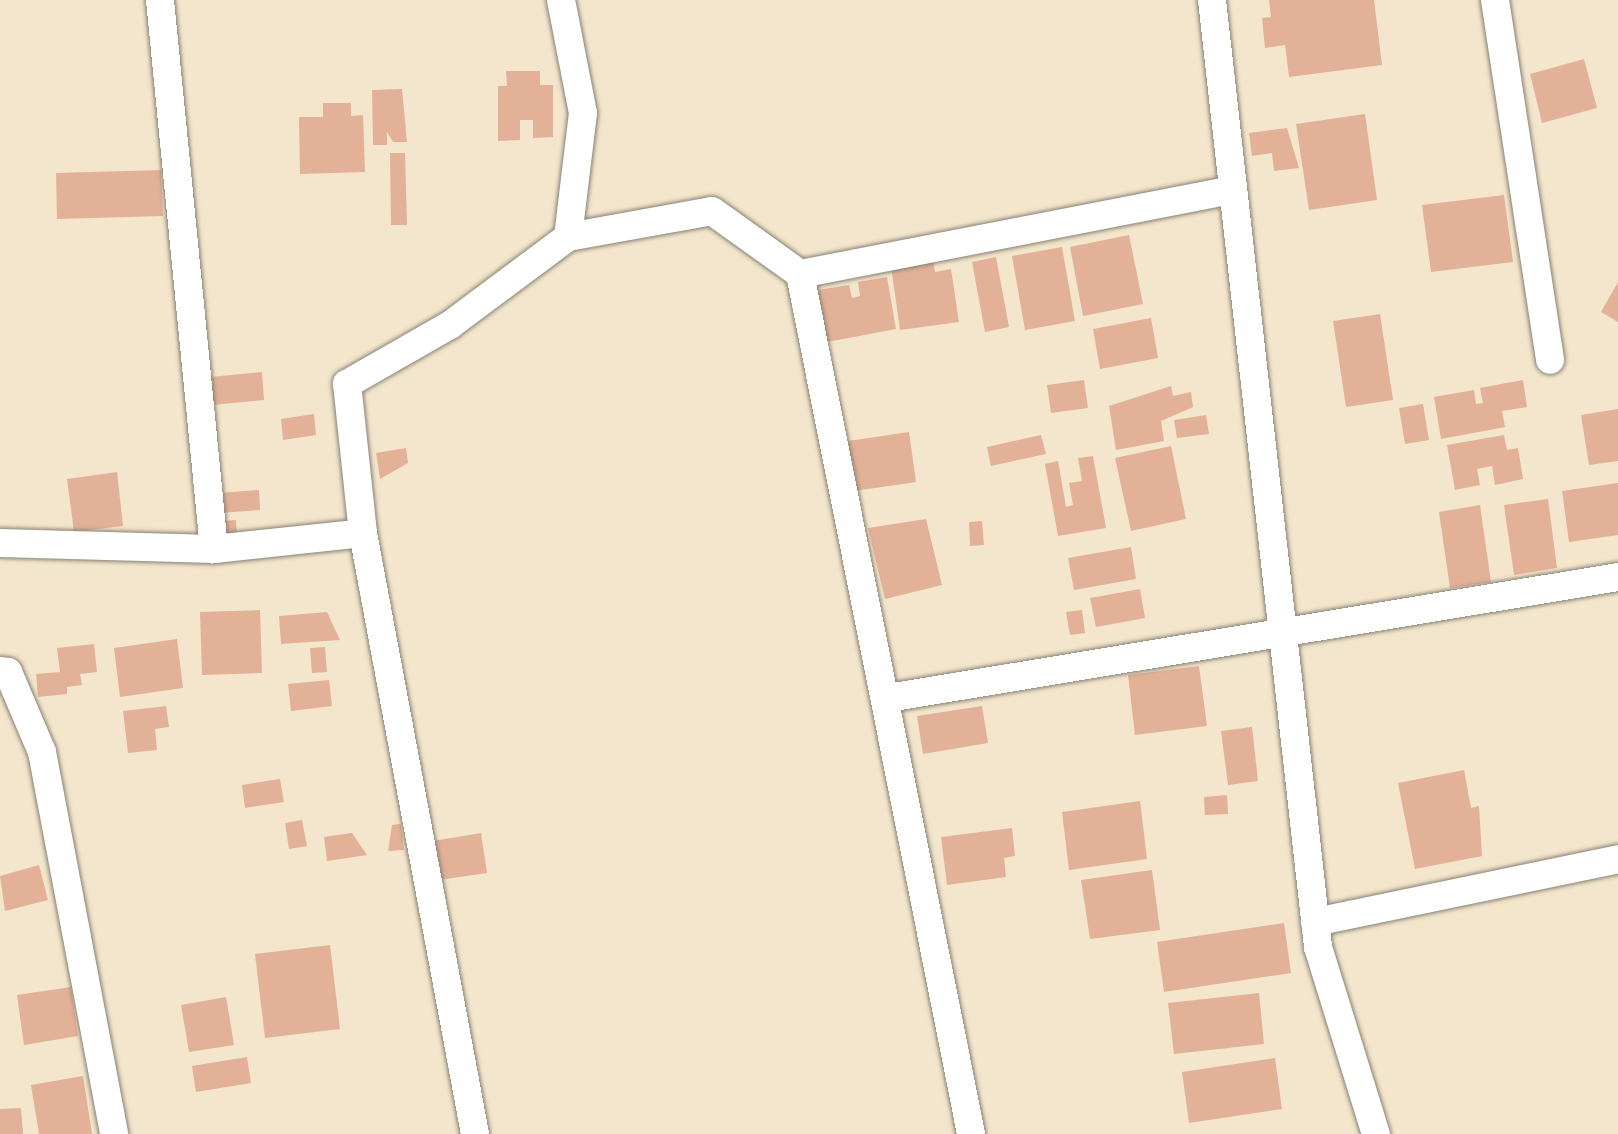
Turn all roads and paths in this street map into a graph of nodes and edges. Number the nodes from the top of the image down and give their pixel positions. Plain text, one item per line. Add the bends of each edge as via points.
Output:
1 (160, 0) edge
2 (561, 0) edge
3 (1212, 0) edge
4 (1495, 0) edge
5 (1232, 190) junction
6 (568, 237) junction
7 (800, 274) junction
8 (1550, 360) dead end
9 (363, 533) junction
10 (0, 543) edge
11 (214, 549) junction
12 (1618, 577) edge
13 (1282, 634) junction
14 (0, 671) edge
15 (888, 698) junction
16 (1618, 859) edge
17 (1315, 922) junction
18 (114, 1134) edge
19 (475, 1134) edge
20 (971, 1134) edge
21 (1376, 1134) edge

1 - 11 street
2 - 6 street via 583,113
3 - 5 street
4 - 8 street
5 - 7 street
5 - 13 street
6 - 7 street via 712,211
6 - 9 street via 450,325 347,384
7 - 15 street
9 - 11 street
9 - 19 street
10 - 11 street
12 - 13 street
13 - 15 street
13 - 17 street
14 - 18 street via 8,672 42,752
15 - 20 street
16 - 17 street
17 - 21 street

